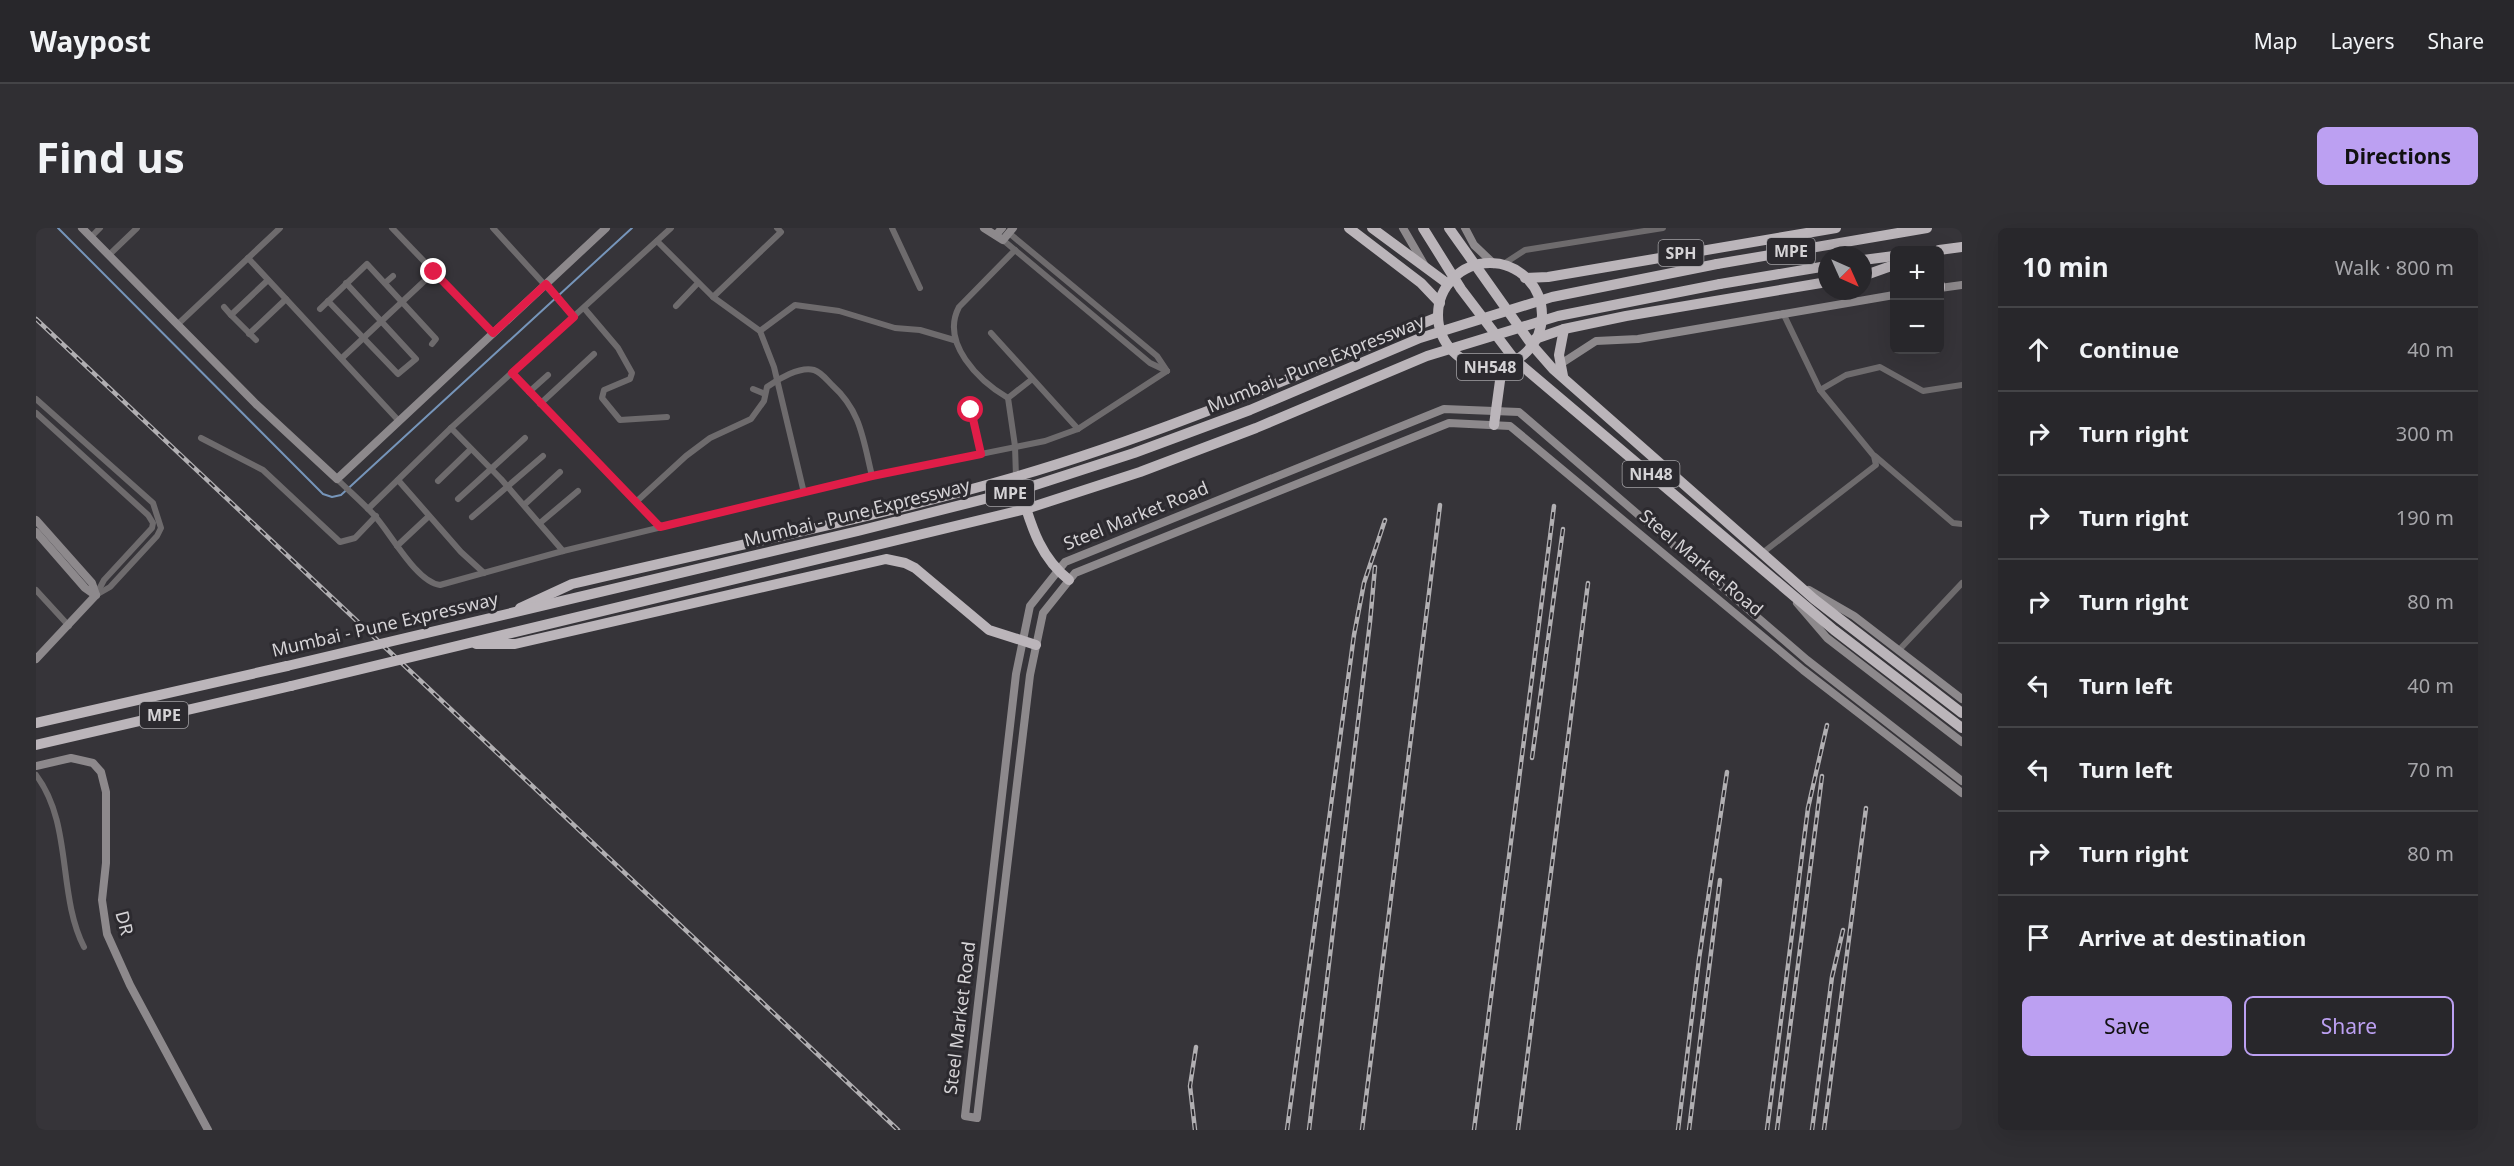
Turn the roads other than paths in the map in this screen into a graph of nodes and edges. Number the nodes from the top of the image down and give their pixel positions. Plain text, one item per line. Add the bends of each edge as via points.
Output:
1 (82, 228) edge
2 (100, 228) edge
3 (137, 228) edge
4 (392, 228) edge
5 (494, 228) edge
6 (606, 228) edge
7 (671, 228) edge
8 (892, 228) edge
9 (984, 228) edge
10 (1349, 228) edge
11 (1372, 228) edge
12 (1403, 228) edge
13 (1423, 228) edge
14 (1449, 228) edge
15 (1465, 228) edge
16 (1663, 228) edge
17 (1836, 228) edge
18 (1901, 228) edge
19 (276, 229) edge
20 (781, 229) edge
21 (1921, 229) edge
22 (1795, 231) edge
23 (1004, 232) edge
24 (91, 237) junction
25 (657, 241) junction
26 (1962, 247) edge
27 (1944, 249) edge
28 (1015, 250) junction
29 (109, 255) junction
30 (1890, 257) edge
31 (248, 258) junction
32 (1872, 259) edge
33 (1478, 265) junction
34 (1498, 265) junction
35 (1425, 266) junction
36 (1890, 266) edge
37 (1818, 268) edge
38 (434, 272) junction
39 (1872, 273) edge
40 (393, 276) dead end
41 (1525, 278) junction
42 (268, 279) junction
43 (1451, 281) junction
44 (346, 283) junction
45 (385, 283) junction
46 (698, 283) junction
47 (546, 284) junction
48 (1818, 284) edge
49 (1962, 285) edge
50 (1944, 287) edge
51 (920, 288) dead end
52 (1890, 296) edge
53 (713, 297) junction
54 (286, 299) junction
55 (328, 301) junction
56 (403, 301) junction
57 (1440, 303) junction
58 (676, 306) dead end
59 (224, 307) dead end
60 (584, 308) junction
61 (320, 309) dead end
62 (1783, 312) junction
63 (231, 315) junction
64 (574, 317) junction
65 (1438, 317) junction
66 (382, 320) junction
67 (177, 325) junction
68 (1563, 329) junction
69 (760, 331) junction
70 (493, 333) junction
71 (991, 333) dead end
72 (249, 334) junction
73 (364, 337) junction
74 (256, 340) dead end
75 (954, 340) junction
76 (1533, 342) junction
77 (432, 344) dead end
78 (594, 354) dead end
79 (342, 358) junction
80 (1515, 360) junction
81 (1559, 365) junction
82 (1502, 366) junction
83 (1167, 371) junction
84 (512, 373) junction
85 (549, 375) dead end
86 (1564, 379) junction
87 (777, 380) junction
88 (1031, 380) junction
89 (1962, 385) edge
90 (753, 389) dead end
91 (1820, 390) junction
92 (529, 392) junction
93 (765, 394) junction
94 (1008, 398) junction
95 (36, 399) edge
96 (540, 404) junction
97 (971, 410) dead end
98 (1496, 411) junction
99 (36, 413) edge
100 (667, 417) dead end
101 (398, 420) junction
102 (1494, 425) junction
103 (451, 428) junction
104 (1078, 429) junction
105 (201, 438) dead end
106 (525, 438) dead end
107 (1015, 446) junction
108 (471, 449) junction
109 (981, 454) junction
110 (543, 456) dead end
111 (1874, 456) junction
112 (491, 469) junction
113 (560, 472) dead end
114 (872, 476) junction
115 (1016, 477) junction
116 (337, 479) junction
117 (398, 480) junction
118 (438, 481) dead end
119 (508, 487) junction
120 (578, 491) dead end
121 (804, 493) junction
122 (458, 499) dead end
123 (636, 502) junction
124 (524, 505) junction
125 (368, 509) junction
126 (376, 516) junction
127 (429, 516) junction
128 (472, 517) dead end
129 (36, 520) edge
130 (540, 523) junction
131 (1962, 524) edge
132 (660, 527) junction
133 (36, 532) edge
134 (397, 546) junction
135 (564, 551) junction
136 (1761, 555) junction
137 (1058, 571) junction
138 (484, 573) junction
139 (1069, 580) junction
140 (1962, 583) edge
141 (1789, 585) junction
142 (36, 590) edge
143 (96, 595) junction
144 (509, 613) junction
145 (69, 626) junction
146 (1022, 642) junction
147 (468, 644) junction
148 (1036, 645) junction
149 (1899, 650) junction
150 (36, 659) edge
151 (1962, 699) edge
152 (1962, 714) edge
153 (36, 723) edge
154 (1962, 728) edge
155 (1962, 742) edge
156 (36, 745) edge
157 (36, 766) edge
158 (36, 775) edge
159 (1962, 781) edge
160 (1962, 793) edge
161 (84, 947) dead end
162 (208, 1130) edge

1 - 24 street
2 - 24 street
3 - 29 street
4 - 38 street
5 - 47 street
6 - 47 street
7 - 25 street
8 - 51 street
9 - 23 street
10 - 57 highway
11 - 35 highway
12 - 35 street
13 - 43 highway
14 - 33 highway
15 - 34 street via 1474,245
16 - 34 street via 1525,250
17 - 22 highway, SPH
18 - 21 highway
19 - 31 street
20 - 53 street
21 - 144 highway, Mumbai - Pune Expressway / MPE, bridge via 1552,297 1420,338 1250,410 1020,490
22 - 41 highway, SPH
23 - 28 street
23 - 83 street via 1157,356
24 - 29 street
25 - 46 street
25 - 60 street
26 - 27 highway
28 - 75 street via 959,307
28 - 83 street via 1150,363
29 - 67 street
30 - 32 highway
31 - 42 street
31 - 67 street
33 - 34 highway
33 - 43 highway
33 - 76 highway
34 - 41 highway
35 - 43 highway
36 - 39 highway
37 - 147 highway, Mumbai - Pune Expressway / MPE, bridge via 1558,316 1427,357 1246,432 1026,509
38 - 56 street
38 - 70 street
40 - 45 street
41 - 76 highway, NH548 via 1534,288 1541,307 1540,327
42 - 54 street
42 - 63 street
43 - 57 highway, NH548
43 - 80 highway
44 - 45 street via 365,264
44 - 55 street
44 - 66 street
45 - 56 street
46 - 53 street
46 - 58 street
47 - 64 street
47 - 70 street
48 - 68 highway
49 - 50 street
52 - 62 street
53 - 69 street
54 - 72 street
54 - 79 street
55 - 61 street
55 - 73 street
56 - 66 street
56 - 77 street via 436,339
57 - 65 highway, NH548
59 - 63 street
60 - 64 street
60 - 100 street via 618,348 632,373 630,379 604,390 605,404 620,420
62 - 81 street via 1638,339 1596,341
62 - 91 street
63 - 72 street
64 - 84 street
65 - 82 highway, NH548 via 1445,342 1458,356 1476,365
65 - 115 highway via 1130,440
66 - 73 street
66 - 73 street via 416,359 398,374
67 - 116 street
68 - 76 highway
68 - 81 highway
69 - 75 street via 795,305 839,311
69 - 87 street
70 - 101 street
71 - 88 street
72 - 74 street
73 - 79 street
75 - 94 street via 987,384
76 - 80 highway, NH548
76 - 86 highway, NH48
78 - 96 street
79 - 101 street
80 - 82 highway, NH548
80 - 141 highway, NH48
81 - 86 highway
82 - 98 highway
83 - 104 street
84 - 92 street
84 - 103 street
85 - 92 street
86 - 136 highway, NH48
87 - 93 street via 767,387
87 - 114 street via 813,370 846,397 861,429
87 - 121 street
88 - 94 street
88 - 104 street
89 - 91 street via 1923,391 1880,367 1846,375
90 - 93 street
91 - 111 street
92 - 96 street
93 - 123 street via 750,419 710,438
94 - 107 street
95 - 143 street via 153,503 161,528 110,587
96 - 123 street
97 - 109 street
98 - 102 highway
98 - 137 street, Steel Market Road via 1444,409 1065,562
98 - 159 street, Steel Market Road via 1520,412 1807,660
99 - 143 street via 153,523 104,580
101 - 116 street
102 - 139 street, Steel Market Road via 1449,423 1075,573
102 - 160 street, Steel Market Road via 1510,426 1803,670
103 - 108 street
103 - 117 street
104 - 107 street
105 - 126 street via 263,471 340,542 355,538
106 - 112 street
107 - 109 street
107 - 115 street
108 - 112 street
108 - 118 street
109 - 114 street
110 - 119 street
111 - 131 street via 1953,523
111 - 136 street via 1876,465 1872,470
112 - 119 street
112 - 122 street
113 - 124 street
114 - 121 street
115 - 137 highway via 1039,546
115 - 144 highway, bridge via 572,584
116 - 125 street
117 - 125 street
117 - 127 street
119 - 124 street
119 - 128 street
120 - 130 street
121 - 132 street
123 - 132 street
124 - 130 street
125 - 126 street
126 - 134 street
127 - 134 street
127 - 138 street
129 - 143 street via 92,583
130 - 135 street
132 - 135 street
133 - 143 street via 85,588
134 - 138 street via 432,584
135 - 138 street
136 - 141 highway, NH48
137 - 139 highway
137 - 146 street, Steel Market Road via 1030,606
139 - 148 street, Steel Market Road via 1043,613
140 - 149 street
141 - 149 street via 1854,616
141 - 152 highway, NH48
141 - 154 highway, NH48 via 1834,630
141 - 155 street via 1827,638
142 - 145 street
143 - 145 street
144 - 153 highway, Mumbai - Pune Expressway / MPE, bridge
145 - 150 street
146 - 147 highway, bridge via 978,622 905,562 886,559 515,644
146 - 148 highway
146 - 148 street, Steel Market Road via 965,1116 971,1118 977,1118
147 - 156 highway, Mumbai - Pune Expressway / MPE, bridge
149 - 151 street
157 - 162 street, DR via 71,758 93,763 100,772 106,792 102,900 107,934
158 - 161 street via 50,801 57,826 74,928

